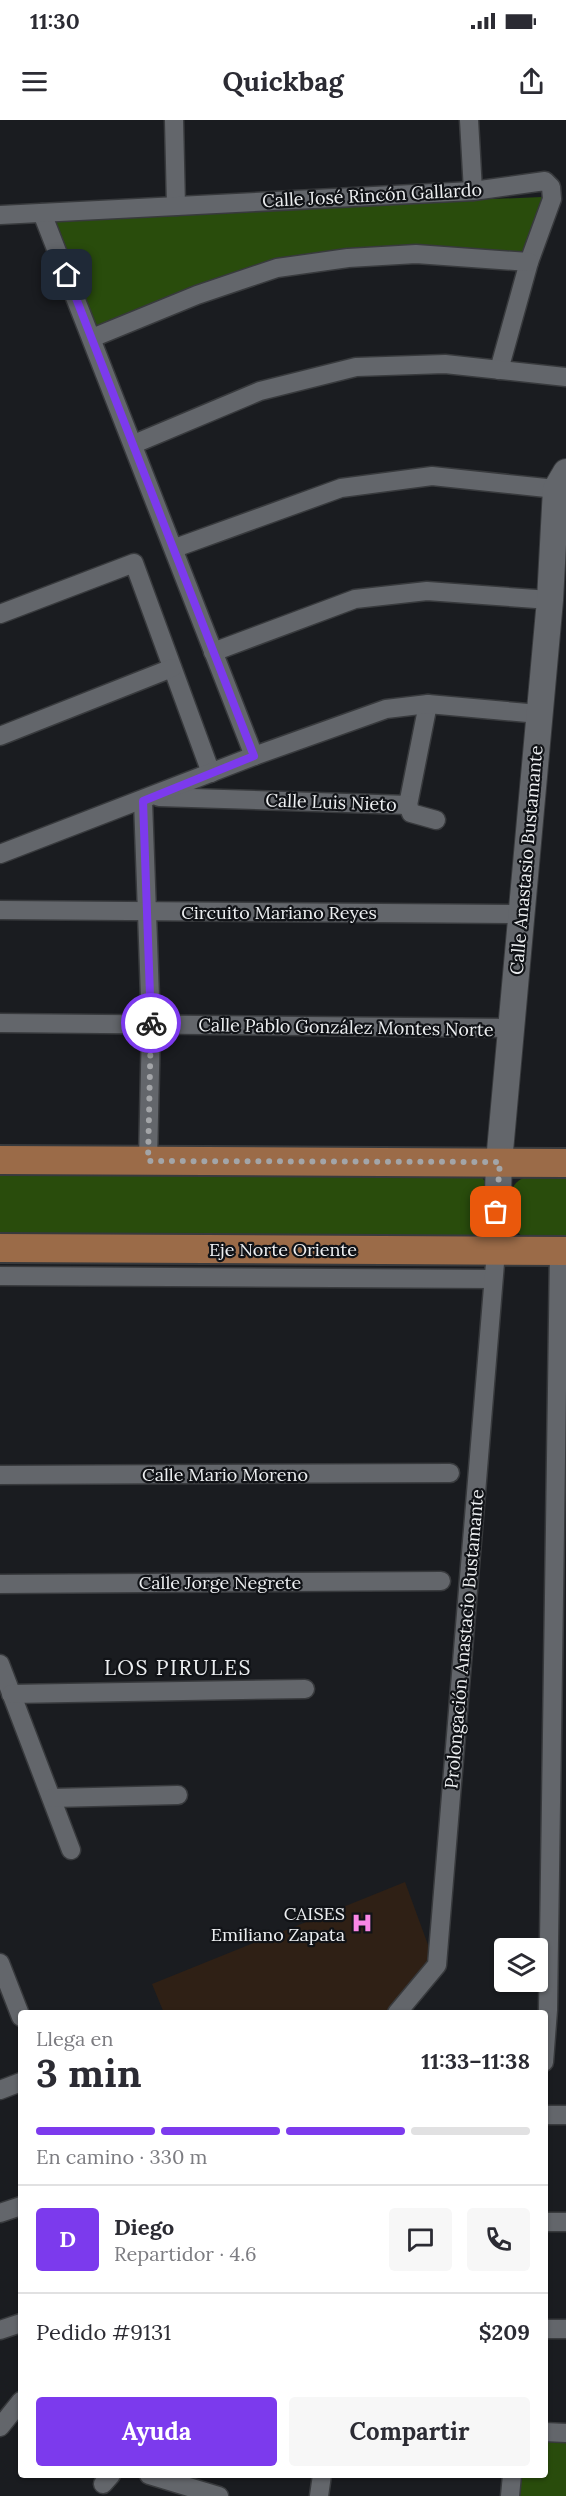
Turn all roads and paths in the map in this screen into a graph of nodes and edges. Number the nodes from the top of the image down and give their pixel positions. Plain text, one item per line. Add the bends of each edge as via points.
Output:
1 (174, 120) edge
2 (469, 120) edge
3 (474, 191) junction
4 (176, 206) junction
5 (42, 213) junction
6 (0, 215) edge
7 (530, 262) junction
8 (92, 338) junction
9 (499, 370) junction
10 (566, 377) edge
11 (134, 444) junction
12 (561, 480) edge
13 (175, 548) junction
14 (550, 600) junction
15 (0, 614) edge
16 (213, 652) junction
17 (172, 668) junction
18 (428, 704) junction
19 (539, 714) junction
20 (0, 736) edge
21 (254, 756) junction
22 (211, 773) junction
23 (148, 799) junction
24 (408, 804) junction
25 (436, 820) dead end
26 (0, 854) edge
27 (0, 910) edge
28 (149, 911) junction
29 (521, 914) junction
30 (0, 1023) edge
31 (151, 1025) junction
32 (511, 1028) junction
33 (0, 1160) edge
34 (148, 1161) junction
35 (500, 1162) junction
36 (566, 1163) edge
37 (0, 1248) edge
38 (496, 1251) junction
39 (562, 1251) edge
40 (0, 1276) edge
41 (493, 1279) junction
42 (450, 1473) dead end
43 (0, 1475) edge
44 (441, 1581) dead end
45 (0, 1584) edge
46 (0, 1664) edge
47 (305, 1689) dead end
48 (11, 1694) junction
49 (178, 1795) dead end
50 (52, 1798) junction
51 (71, 1850) dead end
52 (1, 1968) edge
53 (18, 2010) edge
54 (400, 2010) edge
55 (557, 2010) edge
56 (548, 2046) edge
57 (18, 2083) edge
58 (0, 2090) edge
59 (548, 2115) edge
60 (566, 2115) edge
61 (18, 2207) edge
62 (0, 2213) edge
63 (548, 2222) edge
64 (566, 2222) edge
65 (18, 2324) edge
66 (548, 2329) edge
67 (566, 2329) edge
68 (0, 2330) edge
69 (18, 2405) edge
70 (0, 2427) edge
71 (548, 2432) edge
72 (566, 2433) edge
73 (159, 2478) edge
74 (322, 2478) edge
75 (512, 2478) edge
76 (219, 2496) edge
77 (319, 2496) edge
78 (510, 2496) edge

1 - 4 street
2 - 3 street
3 - 4 street, Calle José Rincón Gallardo
3 - 7 street, Calle José Rincón Gallardo via 545,181 551,187 552,199
4 - 5 street, Calle José Rincón Gallardo
5 - 6 street, Calle José Rincón Gallardo
5 - 8 street
7 - 8 street via 416,254 277,268 197,295
7 - 9 street, Calle José Rincón Gallardo
8 - 11 street
9 - 10 street
9 - 11 street via 445,364 356,367 260,391
11 - 13 street
12 - 13 street via 432,476 341,488
12 - 14 street, Calle Anastasio Bustamante
13 - 16 street
14 - 16 street via 427,591 356,599
14 - 19 street, Calle Anastasio Bustamante
15 - 17 street via 134,563
16 - 21 street
17 - 20 street
17 - 22 street
18 - 19 street, Calle Luis Nieto
18 - 21 street, Calle Luis Nieto via 386,709
18 - 24 street, Calle Luis Nieto
19 - 29 street, Calle Anastasio Bustamante
21 - 22 street, Calle Luis Nieto
22 - 23 street, Calle Luis Nieto
23 - 24 street, Calle Luis Nieto
23 - 26 street, Calle Luis Nieto
23 - 28 street
24 - 25 street via 411,813
27 - 28 street, Circuito Mariano Reyes
28 - 29 street, Circuito Mariano Reyes
28 - 31 street
29 - 32 street, Calle Anastasio Bustamante
30 - 31 street, Calle Pablo González Montes Norte
31 - 32 street, Calle Pablo González Montes Norte
31 - 34 street
32 - 35 street, Calle Anastasio Bustamante
33 - 34 main road
34 - 35 main road
35 - 36 main road
35 - 38 street, Calle Anastasio Bustamante
37 - 38 main road, Eje Norte Oriente
38 - 39 main road, Eje Norte Oriente
38 - 41 street, Prolongación Anastacio Bustamante
39 - 55 street
40 - 41 street, Eje Norte Oriente
41 - 54 street, Prolongación Anastacio Bustamante via 437,1965
42 - 43 street, Calle Mario Moreno
44 - 45 street, Calle Jorge Negrete
46 - 48 street
47 - 48 street
48 - 50 street
49 - 50 street
50 - 51 street
52 - 53 street
55 - 56 street
57 - 58 street
59 - 60 street
61 - 62 street
63 - 64 street
65 - 68 street
66 - 67 street
69 - 70 street
71 - 72 street
73 - 76 street
74 - 77 street
75 - 78 street

